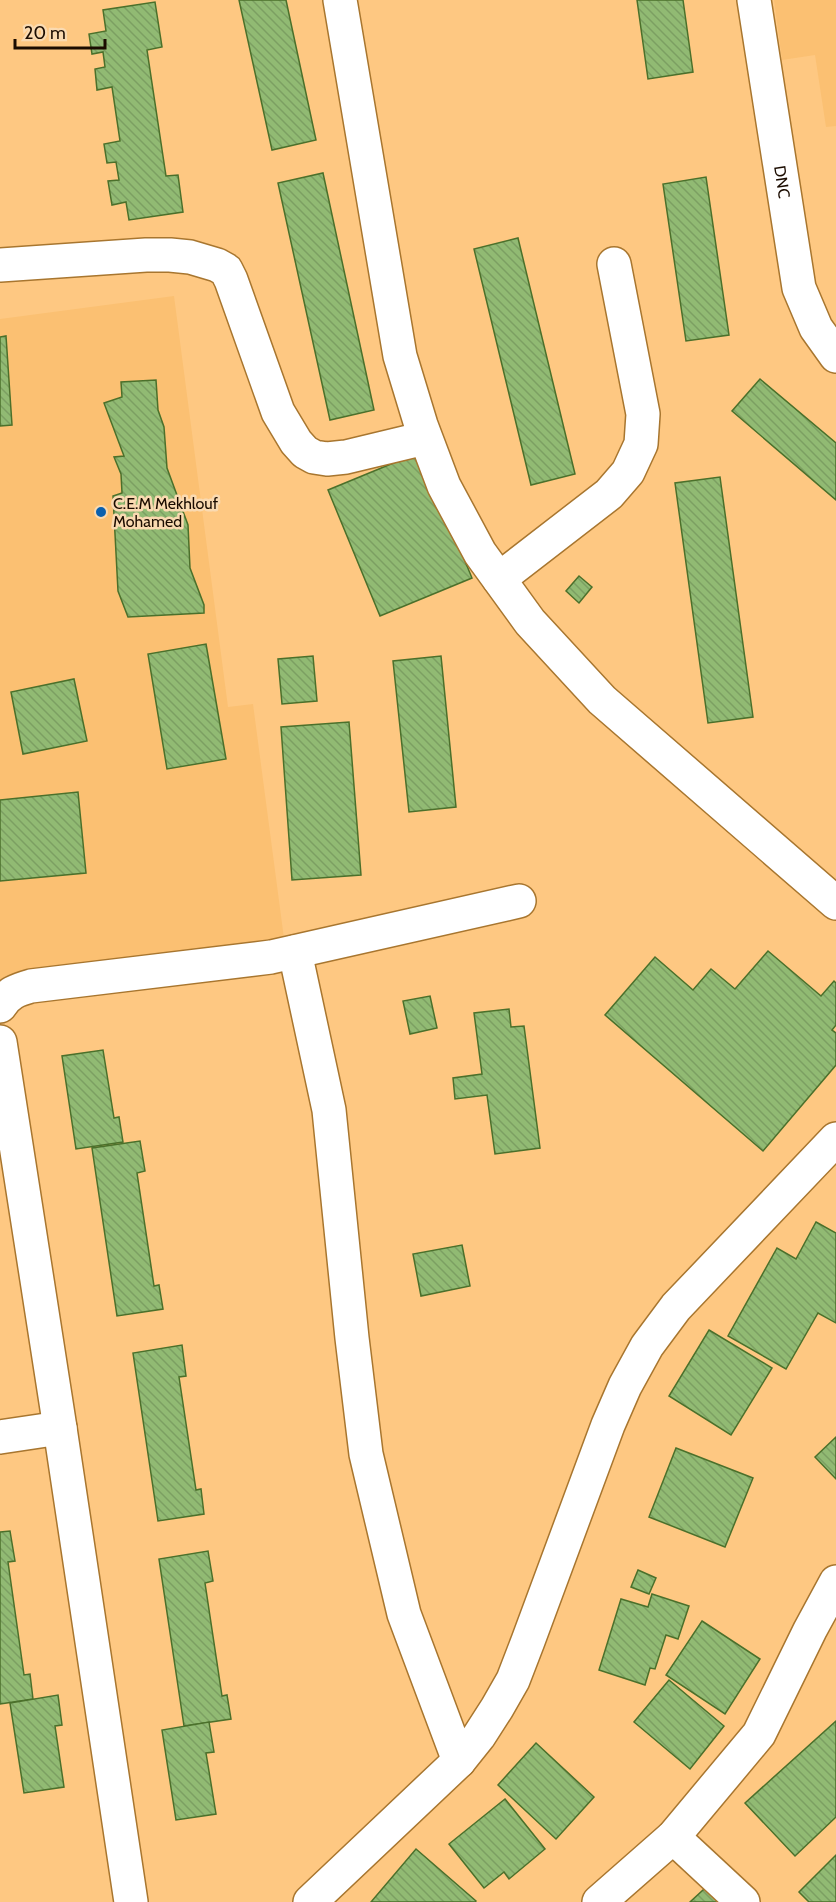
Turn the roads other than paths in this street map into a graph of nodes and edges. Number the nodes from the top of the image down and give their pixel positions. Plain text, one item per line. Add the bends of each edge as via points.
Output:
1 (339, 0) edge
2 (754, 0) edge
3 (614, 264) dead end
4 (0, 265) edge
5 (836, 356) edge
6 (425, 438) junction
7 (499, 579) junction
8 (519, 901) dead end
9 (836, 903) edge
10 (296, 952) junction
11 (0, 1006) edge
12 (0, 1049) edge
13 (836, 1139) edge
14 (60, 1428) junction
15 (0, 1437) edge
16 (836, 1582) edge
17 (459, 1761) junction
18 (673, 1836) junction
19 (131, 1902) edge
20 (310, 1902) edge
21 (599, 1902) edge
22 (743, 1902) edge

1 - 6 street via 400,356
2 - 5 street, DNC via 799,288 816,328
3 - 7 street via 643,414 641,444 628,472 609,495
4 - 6 street via 146,255 190,257 217,265 226,270 231,280 278,412 305,452 327,459 346,457
6 - 7 street via 444,486 480,553
7 - 9 street via 530,622 602,700
8 - 10 street
10 - 11 street via 31,986 5,997
10 - 17 street via 329,1110 366,1454 404,1614
12 - 14 street
13 - 17 street via 676,1307 646,1346 608,1425 513,1680
14 - 15 street
14 - 19 street
16 - 18 street via 759,1734
17 - 20 street
18 - 21 street
18 - 22 street

